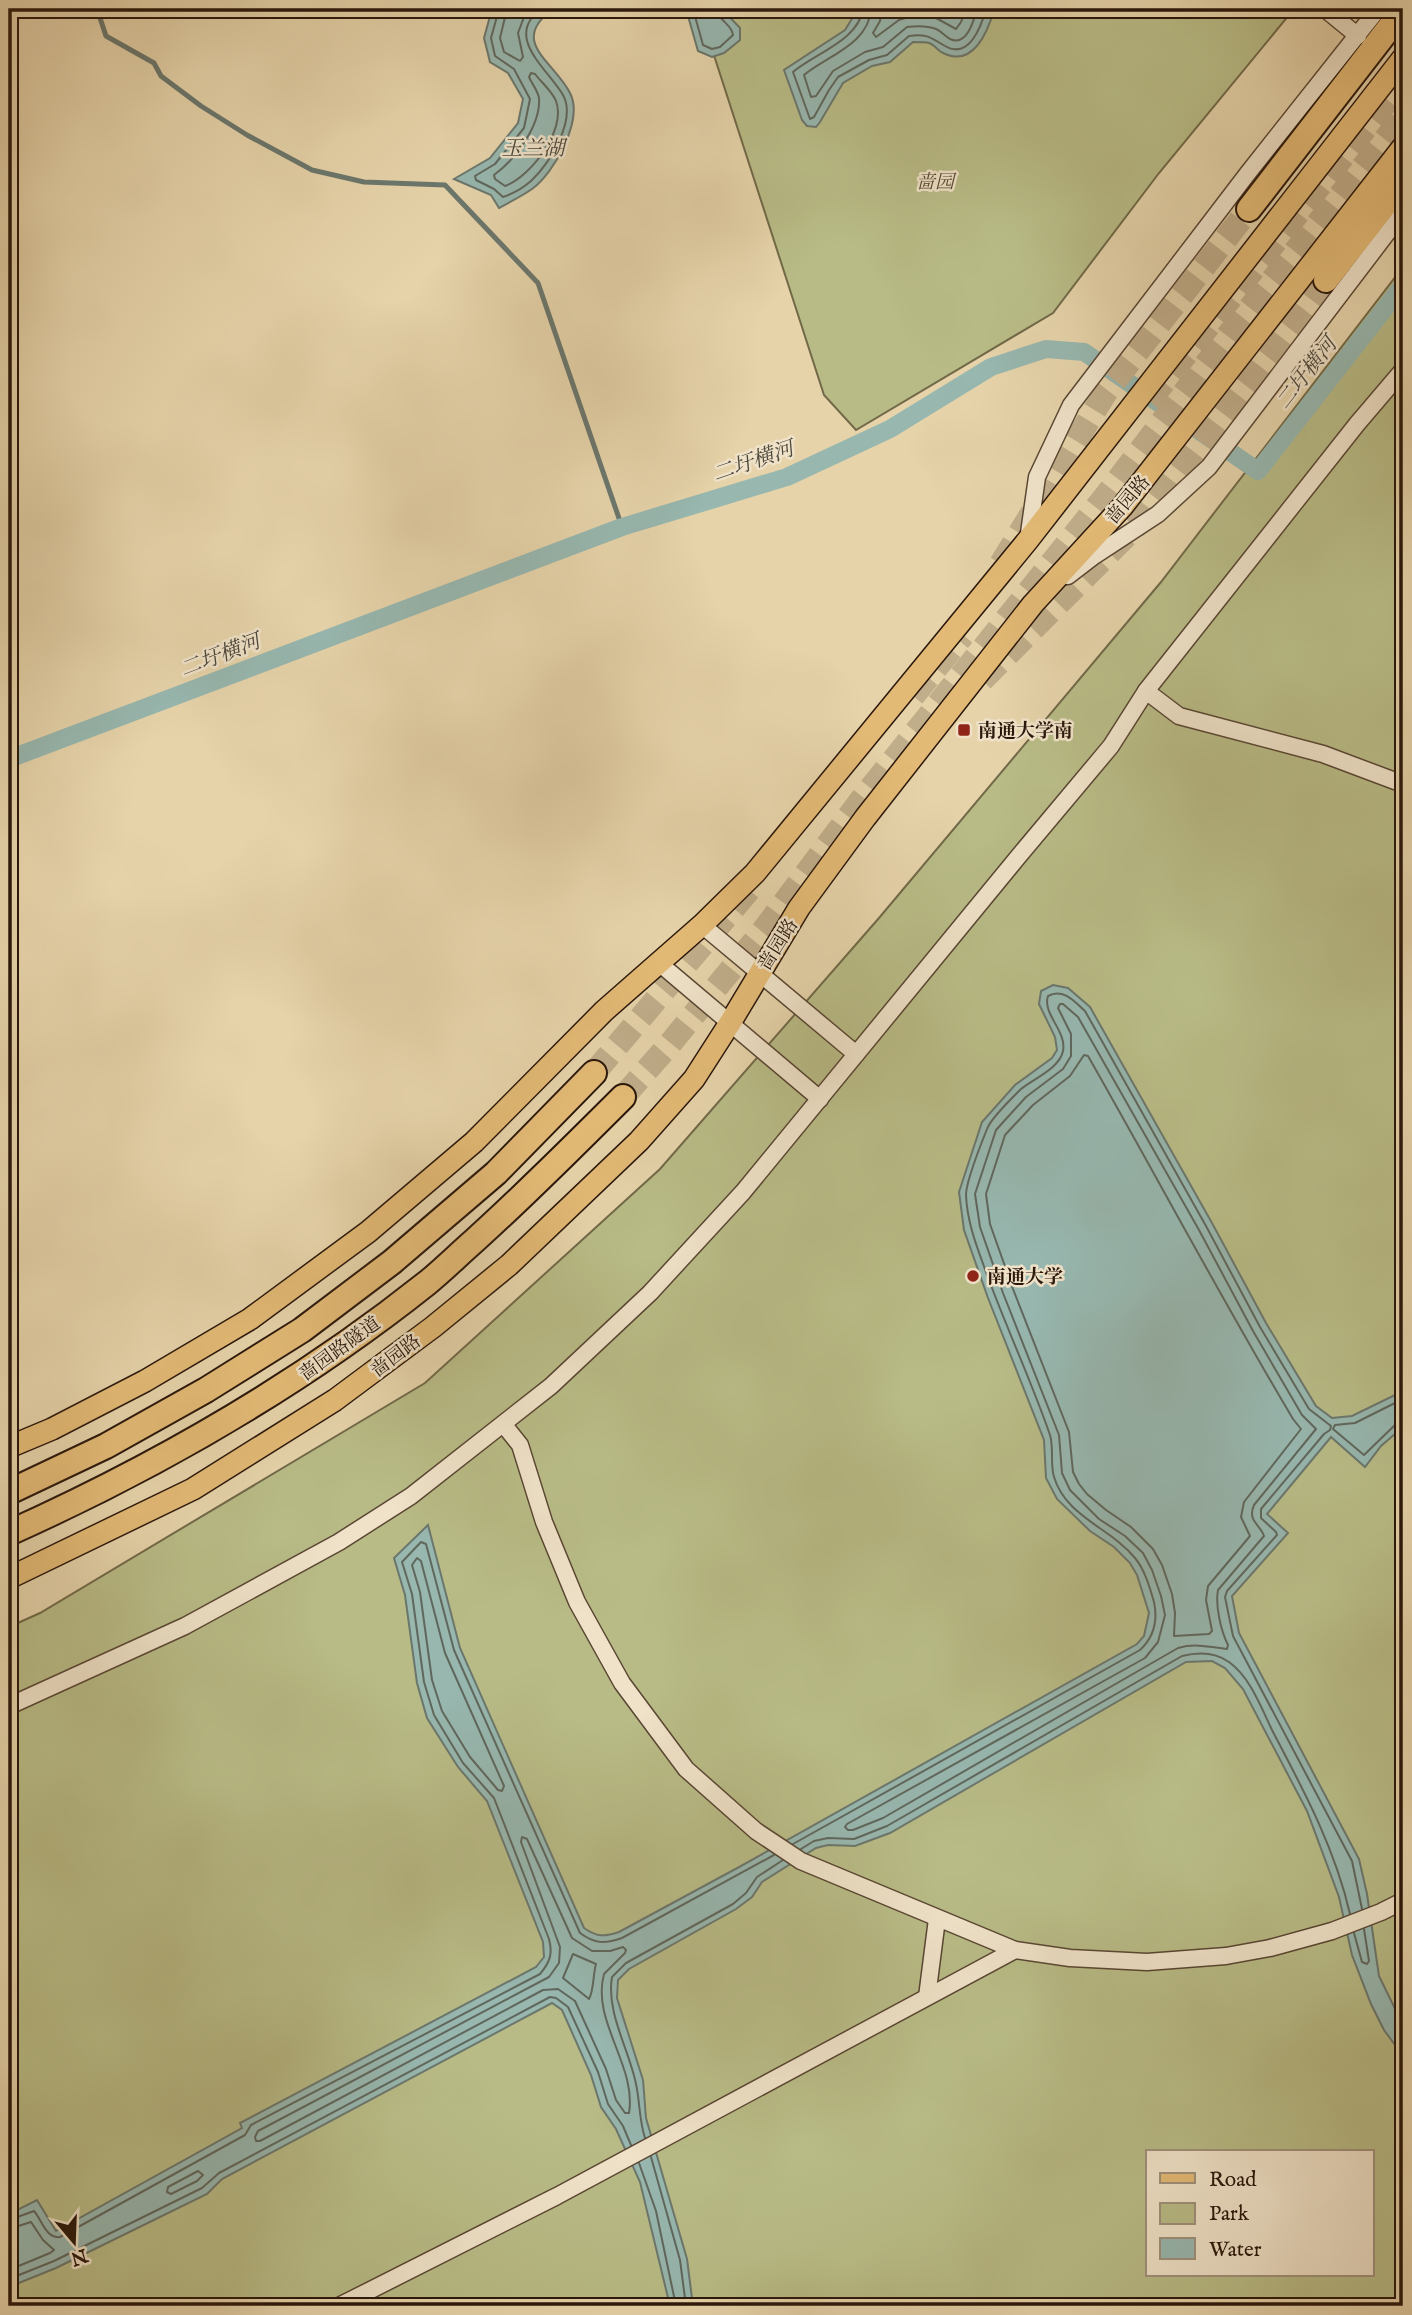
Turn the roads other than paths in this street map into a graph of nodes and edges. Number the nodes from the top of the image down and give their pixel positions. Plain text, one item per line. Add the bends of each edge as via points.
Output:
1 (1325, 9) edge
2 (1378, 9) edge
3 (1403, 10) edge
4 (1358, 36) junction
5 (1403, 58) edge
6 (1403, 147) edge
7 (1403, 181) edge
8 (1248, 209) tunnel mouth
9 (1403, 212) edge
10 (1326, 280) tunnel mouth
11 (1403, 370) edge
12 (1028, 540) junction
13 (1034, 604) junction
14 (1146, 691) junction
15 (1403, 784) edge
16 (702, 925) junction
17 (659, 962) junction
18 (758, 974) junction
19 (730, 1023) junction
20 (856, 1054) junction
21 (594, 1073) tunnel mouth
22 (623, 1097) tunnel mouth
23 (820, 1099) junction
24 (503, 1424) junction
25 (9, 1447) edge
26 (9, 1492) edge
27 (9, 1534) edge
28 (9, 1578) edge
29 (9, 1706) edge
30 (1403, 1901) edge
31 (937, 1919) junction
32 (1015, 1950) junction
33 (927, 1997) junction
34 (339, 2306) edge

1 - 4 street
2 - 4 street
3 - 8 highway
4 - 12 street via 1072,405 1037,477
5 - 12 main road
6 - 13 main road, 啬园路 via 1122,507
7 - 10 highway
9 - 13 street via 1209,467 1158,514 1094,556
11 - 14 street
12 - 16 main road via 755,873
13 - 18 main road, 啬园路 via 865,818 799,908
14 - 15 street via 1179,716 1323,754
14 - 20 street via 1111,746
16 - 17 main road
16 - 18 street
17 - 19 street
17 - 25 main road via 474,1142 368,1232 250,1319 145,1381
18 - 19 main road, 啬园路
18 - 20 street
19 - 23 street
19 - 28 main road, 啬园路 via 694,1079 639,1141 509,1265 433,1327 335,1400 193,1489
20 - 23 street
21 - 26 highway, 啬园路隧道 via 496,1173 392,1262 302,1330 117,1440
22 - 27 highway, 啬园路隧道 via 428,1282 321,1363 228,1422
23 - 24 street via 650,1293 551,1386
24 - 29 street via 411,1496 284,1573 185,1626
24 - 31 street via 520,1445 544,1522 578,1602 622,1683 685,1769 768,1840 801,1861
30 - 32 street via 1332,1931 1226,1956 1147,1962
31 - 32 street
31 - 33 street
32 - 33 street
33 - 34 street

